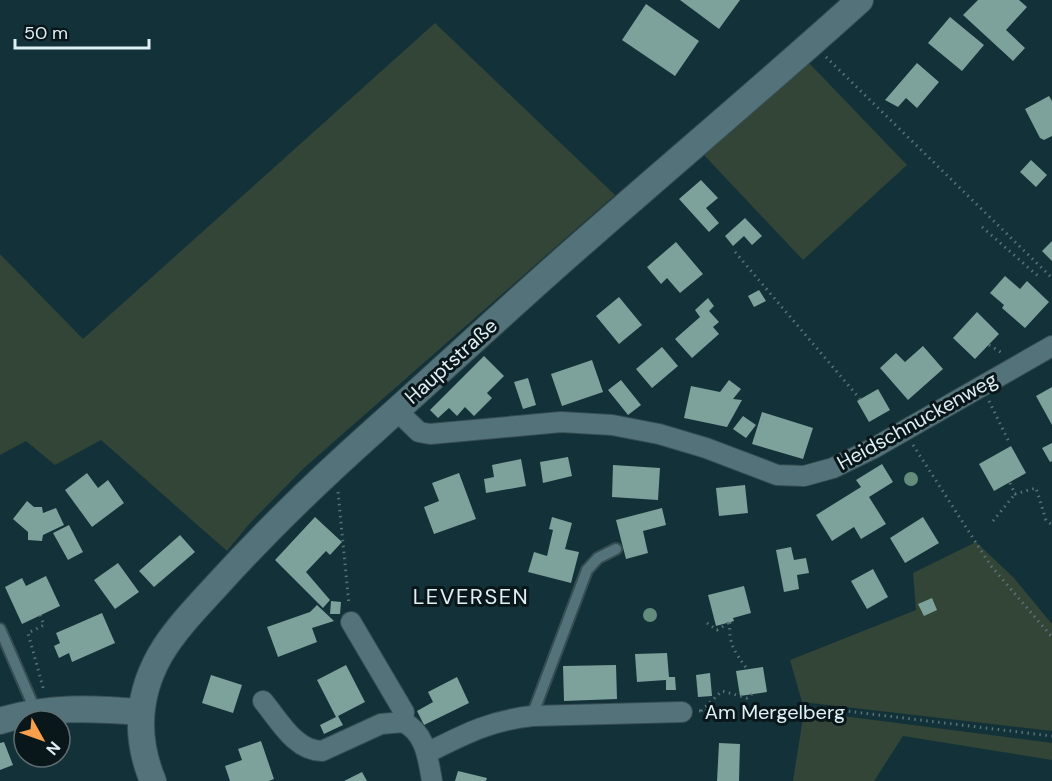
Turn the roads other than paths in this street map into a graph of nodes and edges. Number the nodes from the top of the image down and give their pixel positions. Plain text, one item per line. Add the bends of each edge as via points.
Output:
1 (860, 0) edge
2 (1052, 346) edge
3 (396, 411) junction
4 (616, 549) dead end
5 (351, 622) road end
6 (0, 629) edge
7 (263, 701) dead end
8 (42, 709) edge
9 (72, 709) edge
10 (140, 712) junction
11 (691, 712) road end
12 (532, 716) junction
13 (403, 722) junction
14 (427, 753) junction
15 (153, 781) edge
16 (432, 781) edge

1 - 3 street, Hauptstraße
2 - 3 street, Heidschnuckenweg via 904,431 833,468 804,476 777,475 706,448 612,425 561,422 430,434 419,432
3 - 10 street, Hauptstraße via 252,547 182,626 160,654
4 - 12 lane via 598,558 587,570
5 - 13 street via 404,712
6 - 8 lane
7 - 13 street via 296,741 313,751 322,751 381,724
9 - 10 street
10 - 15 street, Hauptstraße via 140,736
11 - 12 street, Am Mergelberg
12 - 14 street, Am Mergelberg via 494,722
13 - 14 street via 413,727
14 - 16 street

